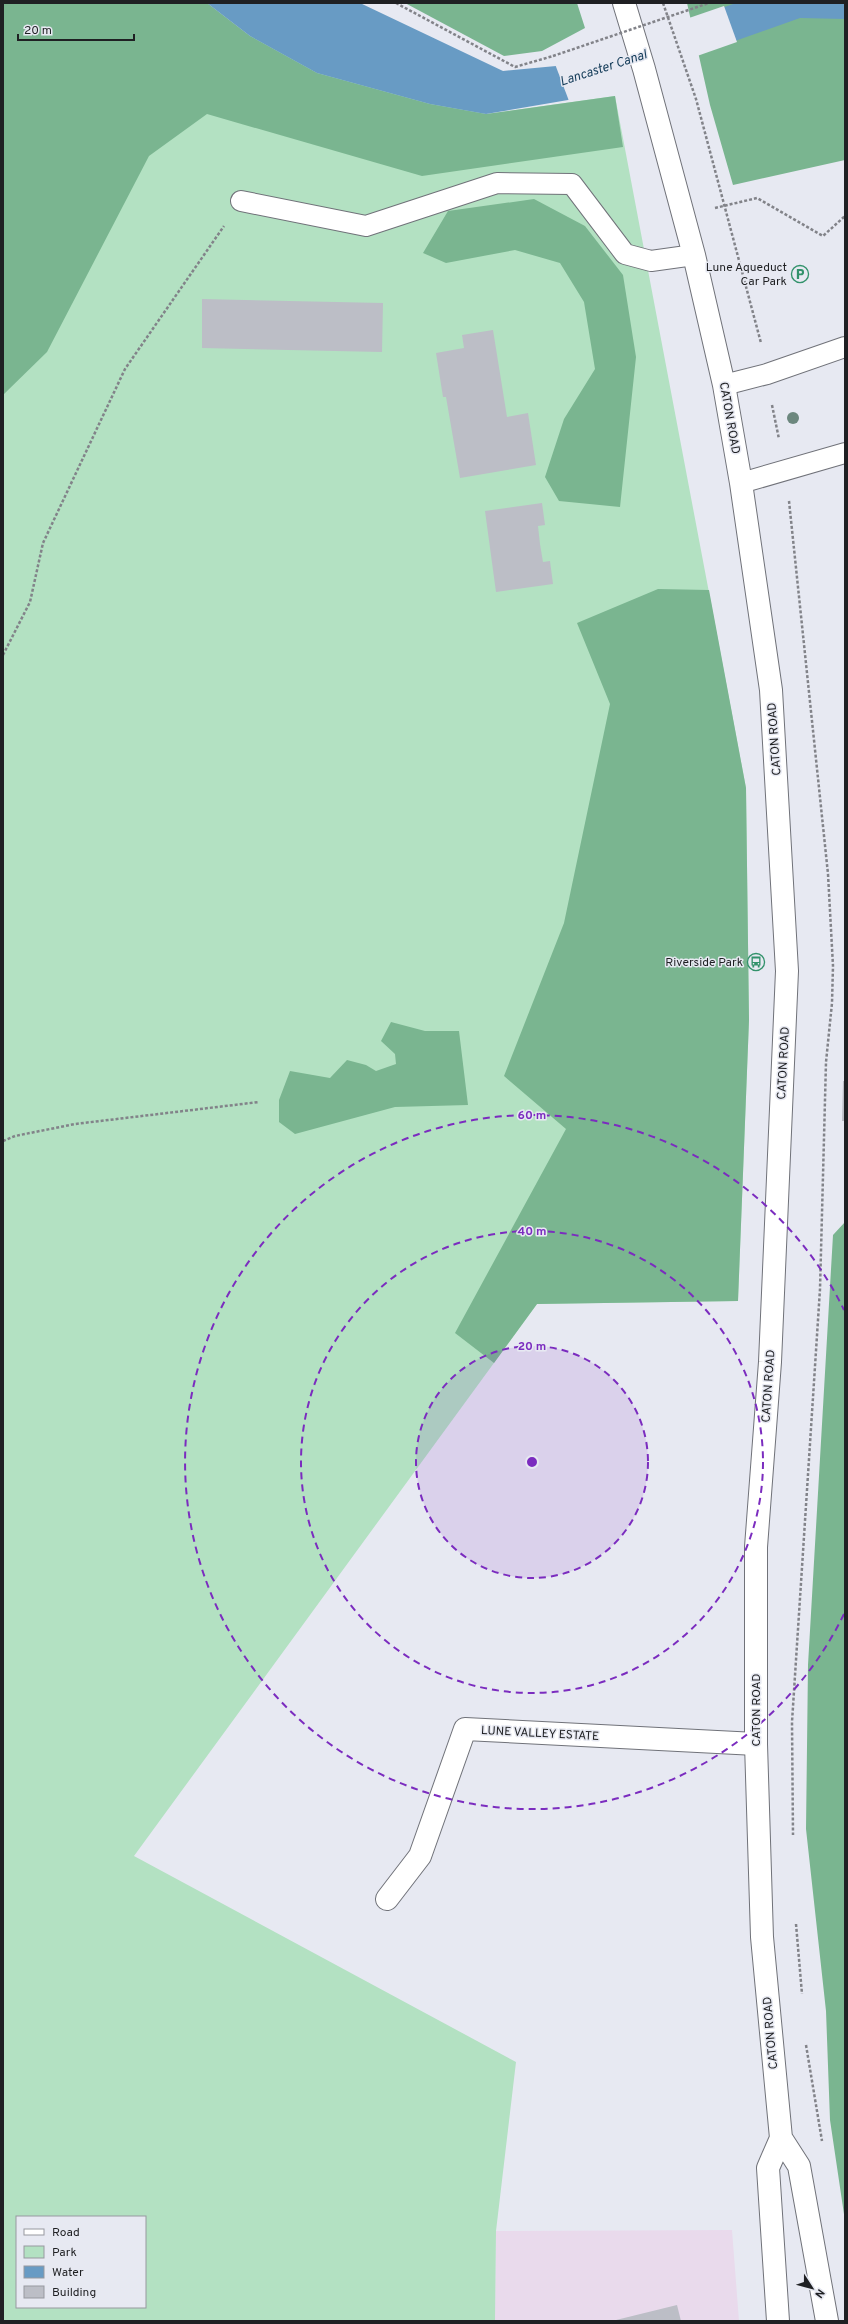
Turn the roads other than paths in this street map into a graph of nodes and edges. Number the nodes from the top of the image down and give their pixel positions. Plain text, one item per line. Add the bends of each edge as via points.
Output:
1 (624, 3) edge
2 (242, 201) road end
3 (694, 255) junction
4 (845, 347) edge
5 (724, 385) junction
6 (845, 453) edge
7 (741, 482) junction
8 (756, 1744) junction
9 (387, 1900) dead end
10 (781, 2138) junction
11 (778, 2321) edge
12 (827, 2321) edge

1 - 3 main road, CATON ROAD
2 - 3 lane via 366,226 496,183 572,184 625,254 651,260
3 - 5 main road, CATON ROAD
4 - 5 lane via 767,374
5 - 7 main road, CATON ROAD
6 - 7 lane
7 - 8 main road, CATON ROAD via 771,690 788,950 770,1362 756,1547
8 - 9 main road, LUNE VALLEY ESTATE via 465,1728 420,1856
8 - 10 main road, CATON ROAD via 762,1937
10 - 11 main road, CATON ROAD via 768,2168
10 - 12 main road, CATON ROAD via 799,2166

